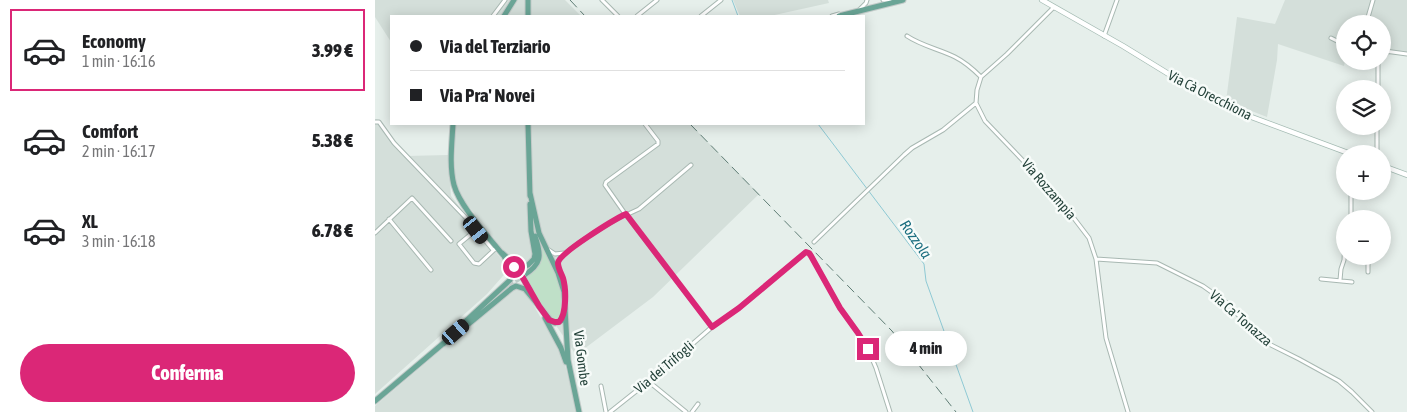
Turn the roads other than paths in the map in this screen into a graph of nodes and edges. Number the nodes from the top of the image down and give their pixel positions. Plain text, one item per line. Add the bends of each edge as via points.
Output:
1 (505, 0) edge
2 (514, 0) edge
3 (528, 0) edge
4 (603, 0) edge
5 (657, 0) edge
6 (721, 0) edge
7 (867, 0) edge
8 (883, 0) edge
9 (890, 0) edge
10 (903, 0) edge
11 (1042, 0) edge
12 (1117, 0) edge
13 (1373, 0) edge
14 (1055, 8) junction
15 (494, 15) edge
16 (504, 15) edge
17 (528, 15) edge
18 (617, 15) edge
19 (638, 15) edge
20 (702, 15) edge
21 (836, 15) edge
22 (843, 15) edge
23 (1369, 15) edge
24 (907, 36) dead end
25 (1104, 36) junction
26 (1331, 38) dead end
27 (1336, 41) edge
28 (1391, 53) edge
29 (1407, 54) edge
30 (981, 77) junction
31 (976, 103) junction
32 (375, 122) edge
33 (452, 125) edge
34 (528, 125) edge
35 (646, 125) edge
36 (1336, 149) edge
37 (691, 165) dead end
38 (1391, 169) edge
39 (1407, 175) edge
40 (529, 193) junction
41 (466, 208) junction
42 (459, 210) junction
43 (626, 214) junction
44 (389, 219) junction
45 (531, 222) junction
46 (478, 228) junction
47 (375, 233) edge
48 (542, 240) junction
49 (451, 241) dead end
50 (814, 242) dead end
51 (498, 251) junction
52 (567, 252) junction
53 (1096, 259) junction
54 (1342, 265) edge
55 (1368, 265) edge
56 (431, 270) dead end
57 (1368, 272) dead end
58 (522, 276) junction
59 (1321, 279) dead end
60 (1340, 280) junction
61 (1352, 282) dead end
62 (564, 292) junction
63 (492, 300) tunnel mouth
64 (539, 306) junction
65 (712, 327) junction
66 (443, 344) junction
67 (571, 377) junction
68 (649, 381) junction
69 (601, 386) dead end
70 (375, 401) edge
71 (699, 404) dead end
72 (579, 412) edge
73 (608, 412) edge
74 (686, 412) edge
75 (692, 412) edge
76 (891, 412) edge
77 (1127, 412) edge
78 (1372, 412) edge

1 - 15 street
2 - 16 main road
3 - 17 main road
4 - 18 street
5 - 19 street
6 - 20 street
7 - 21 street via 861,8
8 - 9 street
10 - 22 main road
11 - 14 main road, Via Cà Orecchiona
12 - 25 street
13 - 23 street
14 - 25 main road, Via Cà Orecchiona
14 - 30 street
24 - 30 street via 955,57
25 - 36 main road, Via Cà Orecchiona via 1238,112
26 - 27 street
28 - 29 street
30 - 31 street
31 - 50 street via 943,130 912,148
31 - 53 street, Via Rozzampia via 985,121 1083,228
32 - 42 street via 379,122 394,144
33 - 41 main road via 454,185
34 - 40 main road, Via Gombe
35 - 43 street via 658,144 605,185
37 - 43 street via 639,209
38 - 39 main road
40 - 45 main road, Via Gombe
40 - 48 main road, Via Gombe
41 - 42 street
41 - 46 main road
42 - 46 street
43 - 52 street
43 - 65 street
44 - 47 street
44 - 49 street via 412,198
44 - 56 street
45 - 51 main road via 535,254 532,262 517,266
45 - 58 main road via 539,257 534,269
46 - 51 main road
46 - 51 street via 459,244 474,263 479,264
48 - 52 street via 551,253
48 - 62 main road, Via Gombe
51 - 58 main road
51 - 66 main road via 512,270 511,278
52 - 62 street via 558,262
53 - 77 street, Via Rozzampia via 1106,338
53 - 78 street, Via Ca' Tonazza via 1157,262 1203,286 1227,303 1267,343 1339,381
54 - 60 street
55 - 57 street
58 - 64 main road
59 - 60 street
60 - 61 street
62 - 64 main road via 563,318 559,322 549,320
62 - 67 main road, Via Gombe
63 - 66 main road
64 - 66 main road via 525,288 514,286
64 - 67 main road via 561,348
65 - 68 street, Via dei Trifogli
65 - 76 street, Via dei Trifogli via 802,253 809,253 868,349
66 - 70 main road
67 - 72 main road, Via Gombe
68 - 73 street, Via dei Trifogli
68 - 74 street
69 - 73 street
71 - 75 street

